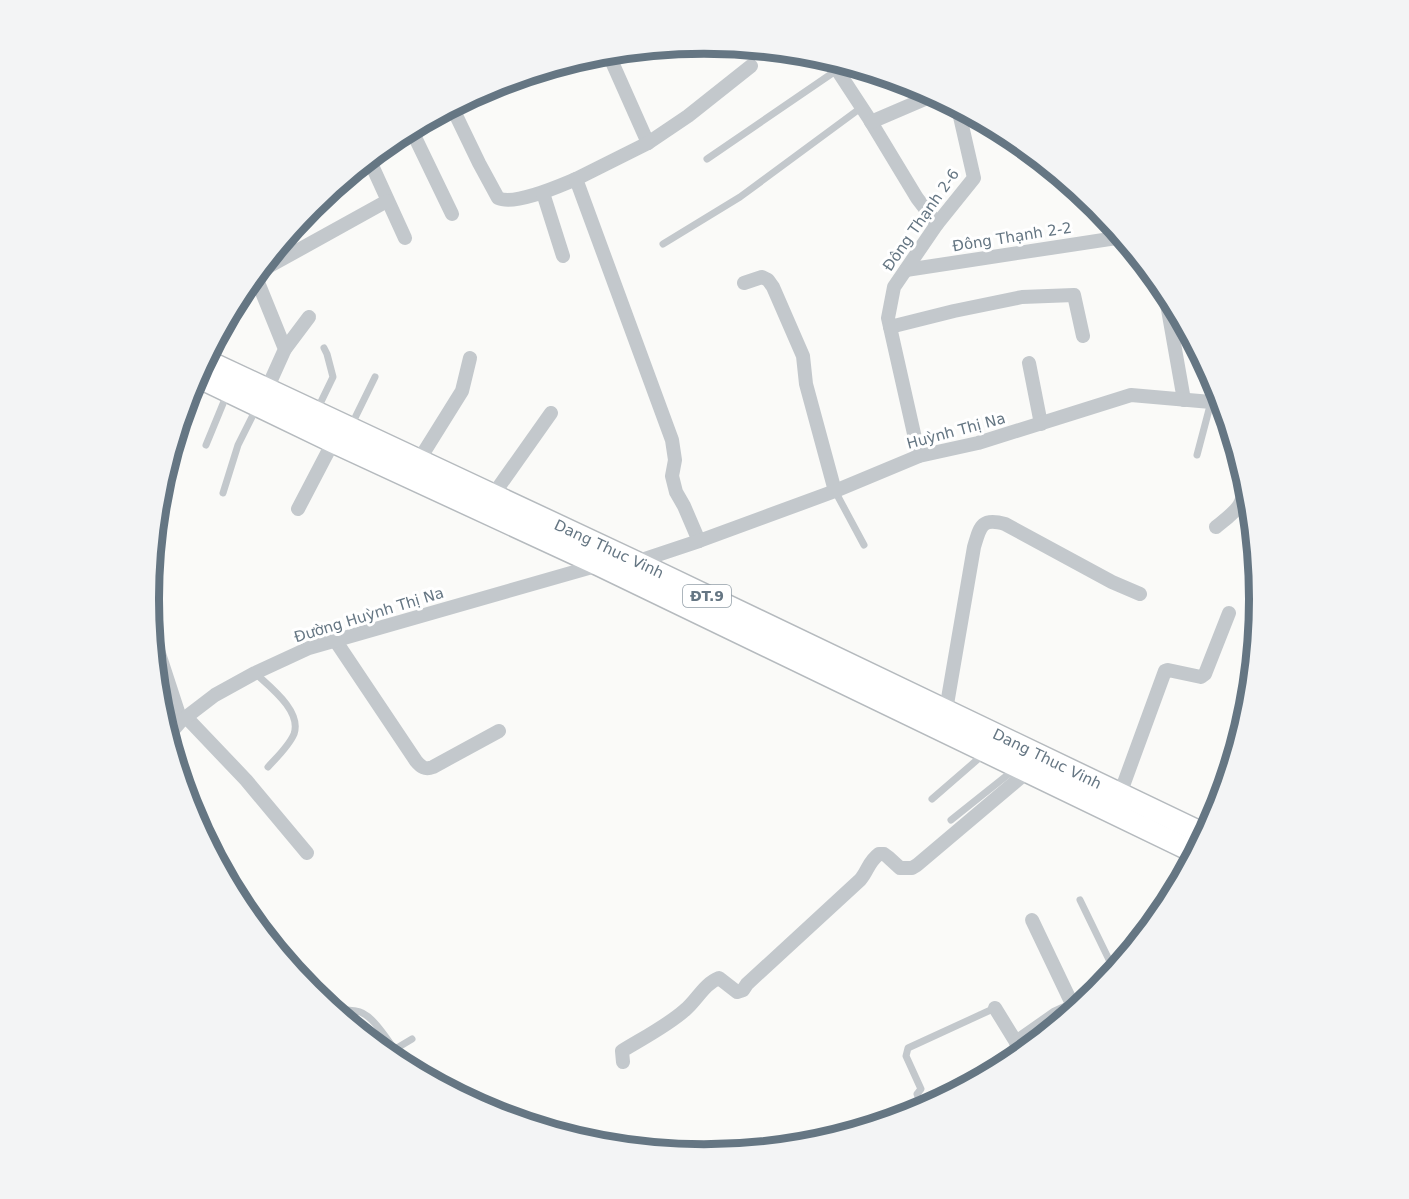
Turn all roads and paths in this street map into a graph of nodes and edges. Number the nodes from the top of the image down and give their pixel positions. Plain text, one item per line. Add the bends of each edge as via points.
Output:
1 (612, 62) edge
2 (751, 66) dead end
3 (828, 68) edge
4 (837, 71) edge
5 (921, 100) edge
6 (862, 107) junction
7 (456, 114) edge
8 (960, 118) edge
9 (871, 122) junction
10 (415, 137) edge
11 (648, 142) junction
12 (708, 159) dead end
13 (372, 167) edge
14 (576, 179) junction
15 (543, 193) junction
16 (387, 201) junction
17 (453, 214) dead end
18 (937, 224) junction
19 (405, 238) dead end
20 (1114, 238) edge
21 (663, 244) dead end
22 (563, 256) dead end
23 (275, 263) edge
24 (906, 270) junction
25 (744, 283) dead end
26 (260, 284) edge
27 (1168, 313) edge
28 (309, 317) dead end
29 (890, 327) junction
30 (1083, 336) dead end
31 (324, 348) dead end
32 (285, 349) junction
33 (470, 358) dead end
34 (1029, 363) dead end
35 (212, 365) edge
36 (375, 377) dead end
37 (205, 381) edge
38 (228, 392) junction
39 (262, 397) junction
40 (1184, 400) junction
41 (1213, 404) edge
42 (1215, 409) edge
43 (316, 412) junction
44 (551, 412) dead end
45 (1041, 424) junction
46 (350, 428) junction
47 (333, 442) junction
48 (206, 445) dead end
49 (1197, 455) dead end
50 (919, 456) junction
51 (419, 460) junction
52 (835, 491) junction
53 (223, 493) dead end
54 (494, 495) junction
55 (1241, 502) edge
56 (298, 509) dead end
57 (1216, 527) dead end
58 (699, 541) junction
59 (864, 544) dead end
60 (636, 562) junction
61 (599, 565) junction
62 (1140, 594) dead end
63 (1229, 613) dead end
64 (335, 640) junction
65 (255, 673) junction
66 (165, 678) edge
67 (946, 710) junction
68 (184, 719) junction
69 (175, 729) edge
70 (500, 731) dead end
71 (986, 752) junction
72 (268, 767) dead end
73 (1022, 770) junction
74 (1120, 794) junction
75 (932, 799) dead end
76 (951, 820) dead end
77 (1198, 831) edge
78 (1189, 850) edge
79 (307, 853) dead end
80 (1080, 900) dead end
81 (1032, 920) dead end
82 (1111, 963) edge
83 (1071, 1003) edge
84 (995, 1008) joint
85 (345, 1010) edge
86 (1063, 1011) edge
87 (412, 1039) dead end
88 (1016, 1042) junction
89 (1017, 1046) edge
90 (623, 1062) dead end
91 (919, 1100) edge

1 - 11 street
2 - 11 street
3 - 12 lane
4 - 6 street
5 - 9 street
6 - 9 street
6 - 21 lane via 740,197
7 - 15 street via 498,198
8 - 18 street, Đông Thạnh 2-6 via 974,178
9 - 18 street
10 - 17 street
11 - 14 street
13 - 16 street
14 - 15 street
14 - 58 street via 672,440 676,492
15 - 22 street
16 - 19 street
16 - 23 street
18 - 24 street, Đông Thạnh 2-6
20 - 24 street, Đông Thạnh 2-2
24 - 29 street, Đông Thạnh 2-6 via 894,287
25 - 52 street via 762,277 768,280 790,324 802,356
26 - 32 street
27 - 40 street
28 - 32 street
29 - 30 street via 1022,297 1074,295
29 - 50 street, Đông Thạnh 2-6
31 - 43 lane via 333,377
32 - 39 street
33 - 51 street via 462,391
34 - 45 street
35 - 39 main road, Dang Thuc Vinh / ĐT.9
36 - 46 lane
37 - 38 main road, Dang Thuc Vinh / ĐT.9
38 - 39 main road, Dang Thuc Vinh / ĐT.9
38 - 48 lane
39 - 43 main road, Dang Thuc Vinh / ĐT.9
39 - 47 main road, Dang Thuc Vinh / ĐT.9
39 - 53 lane via 238,445
40 - 41 street, Huỳnh Thị Na
40 - 45 street, Huỳnh Thị Na via 1131,395
42 - 49 lane
43 - 46 main road, Dang Thuc Vinh / ĐT.9
44 - 54 street
45 - 50 street, Huỳnh Thị Na
46 - 51 main road, Dang Thuc Vinh / ĐT.9
47 - 56 street
47 - 61 main road, Dang Thuc Vinh / ĐT.9
50 - 52 street, Huỳnh Thị Na
51 - 54 main road, Dang Thuc Vinh / ĐT.9
52 - 58 street, Huỳnh Thị Na
52 - 59 lane
54 - 60 main road, Dang Thuc Vinh / ĐT.9
55 - 57 street
58 - 60 street, Huỳnh Thị Na
60 - 67 main road, Dang Thuc Vinh / ĐT.9
61 - 64 street, Đường Huỳnh Thị Na
61 - 71 main road, Dang Thuc Vinh / ĐT.9
62 - 67 street via 1005,524 984,523 974,547
63 - 74 street via 1205,674 1201,677 1165,672
64 - 65 street, Đường Huỳnh Thị Na
64 - 70 street via 421,767 433,767
65 - 68 street, Đường Huỳnh Thị Na via 215,695
65 - 72 lane via 288,705 295,722 287,745
66 - 68 street
67 - 74 main road, Dang Thuc Vinh / ĐT.9
68 - 69 street, Đường Huỳnh Thị Na
68 - 79 street via 246,780
71 - 73 main road, Dang Thuc Vinh / ĐT.9
71 - 75 lane
73 - 76 lane
73 - 78 main road, Dang Thuc Vinh / ĐT.9
73 - 90 street via 912,868 900,868 884,854 875,856 864,876 742,990 737,992 719,978 711,981 685,1010 622,1051
74 - 77 main road, Dang Thuc Vinh / ĐT.9
80 - 82 lane
81 - 83 street
84 - 88 street
84 - 91 lane via 908,1048 906,1056 921,1089 917,1094
85 - 87 lane via 368,1016 393,1047
86 - 88 street
88 - 89 street

